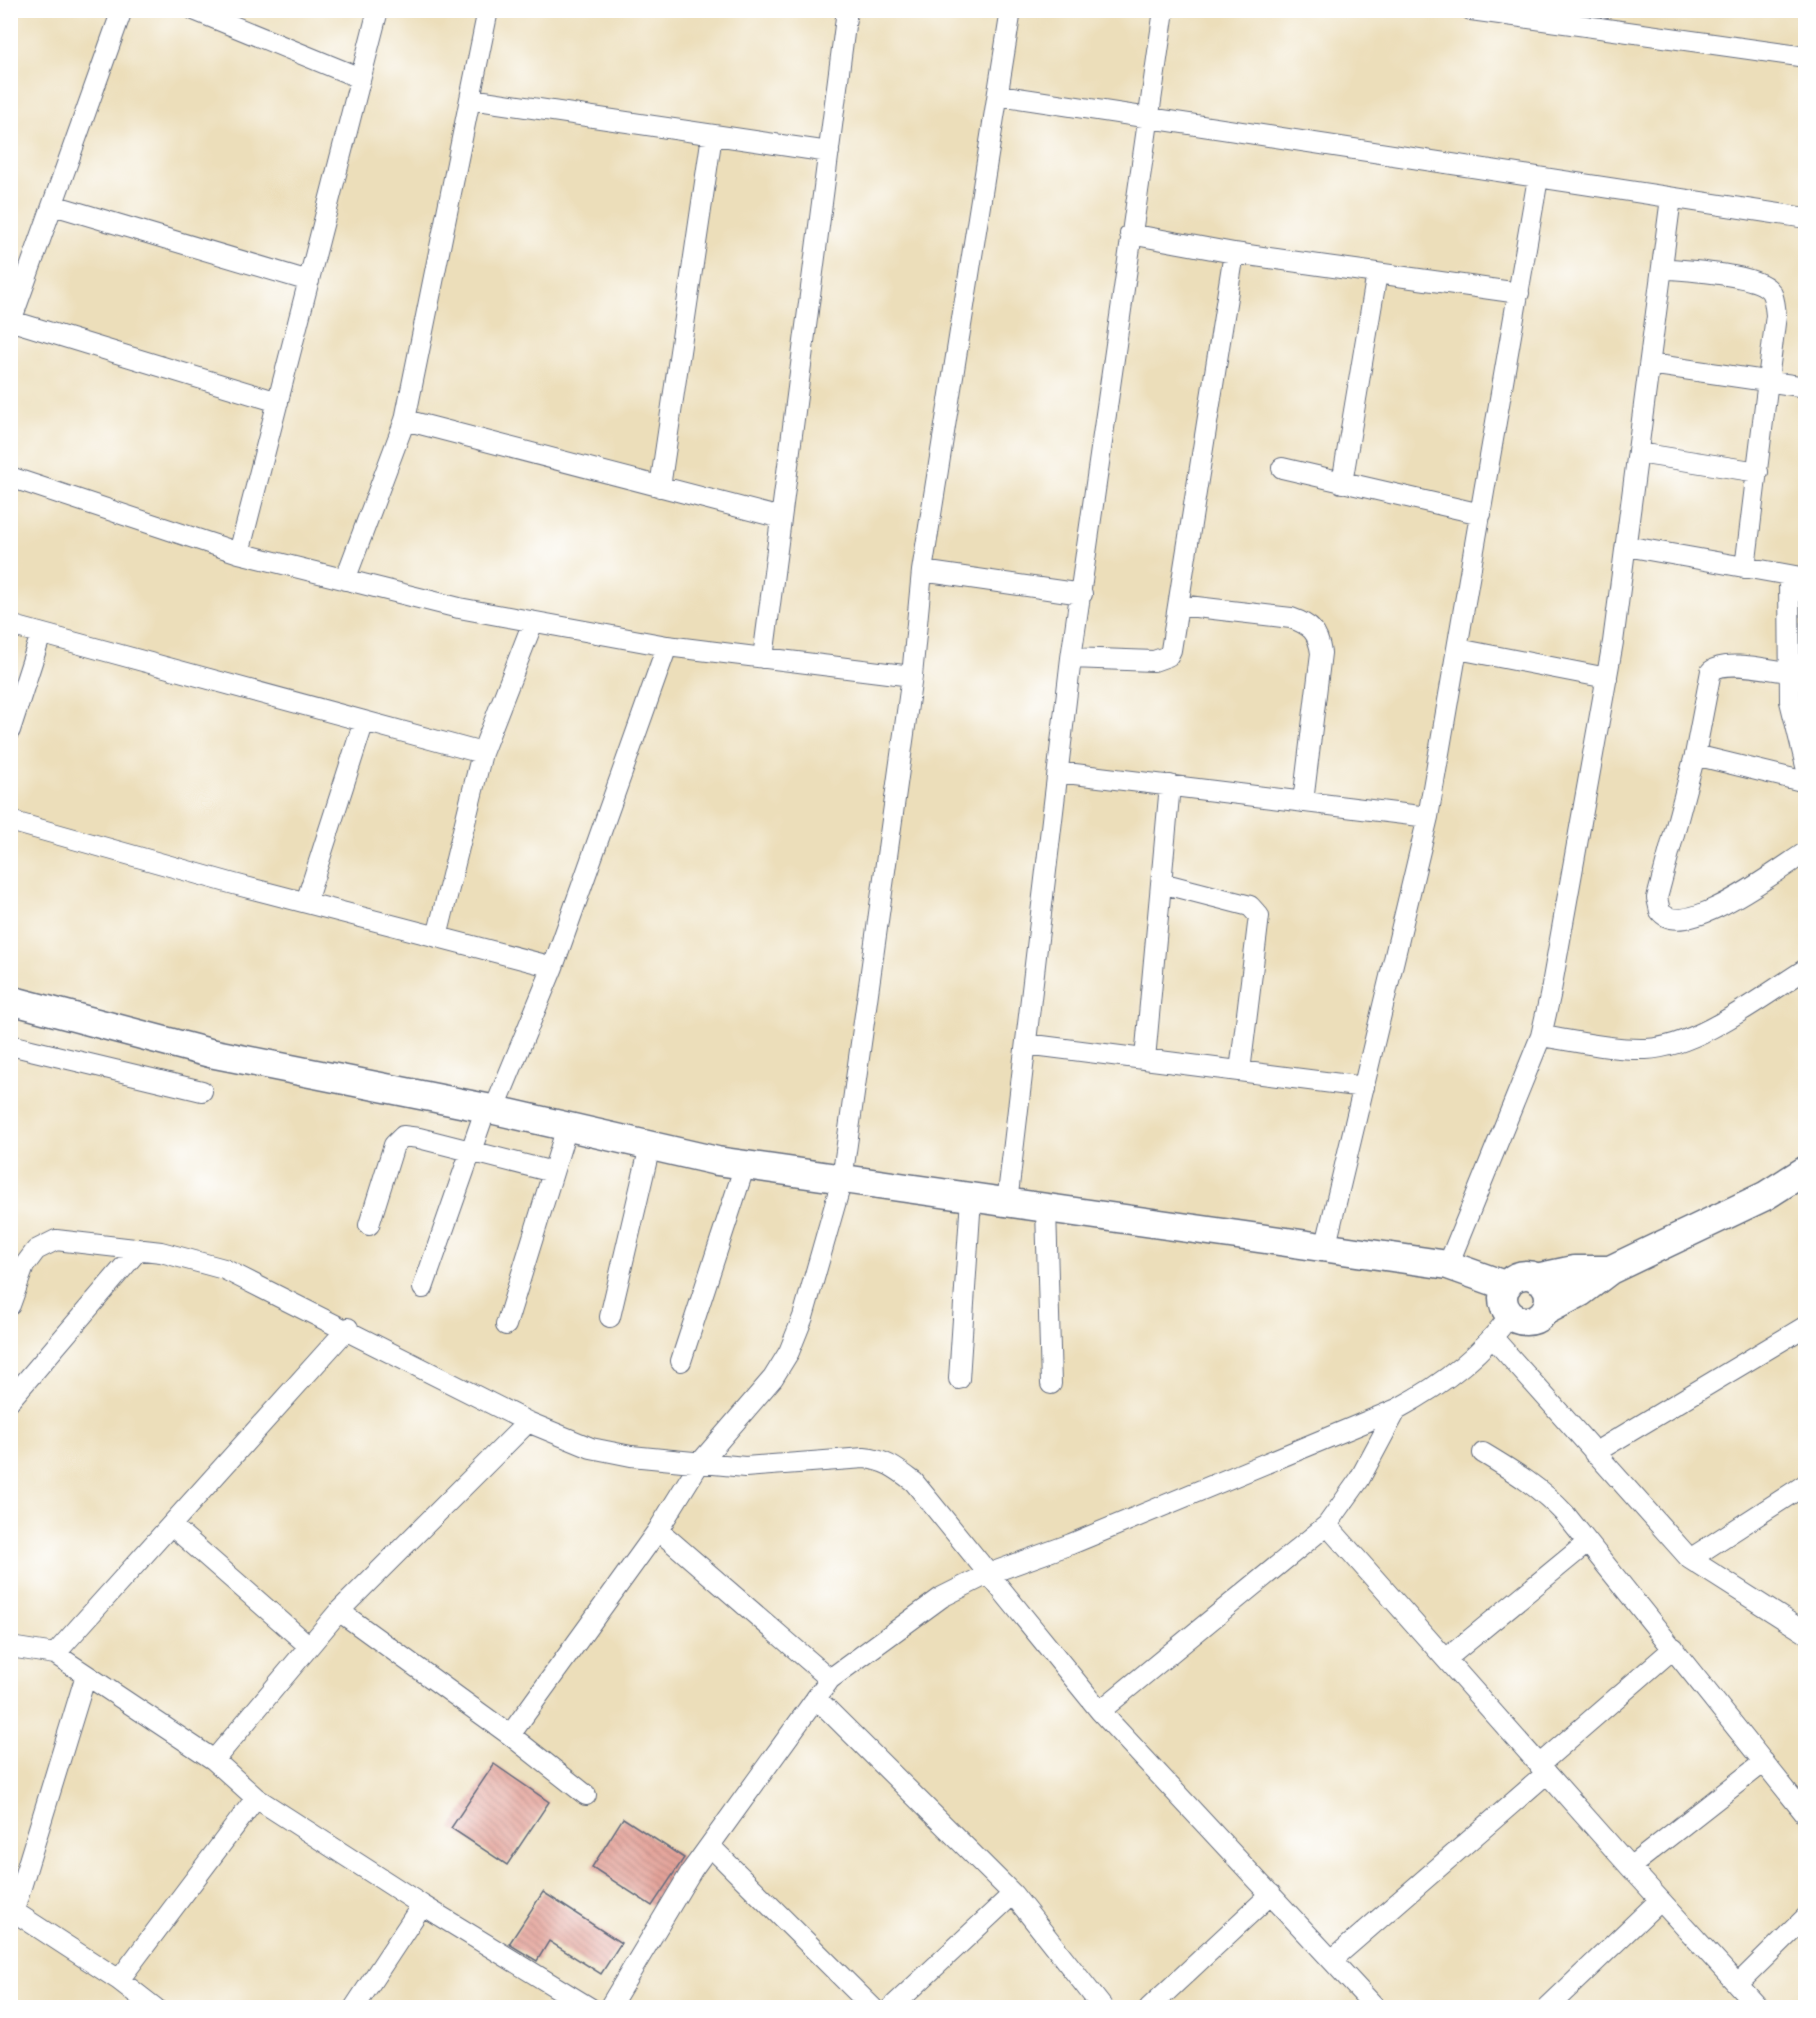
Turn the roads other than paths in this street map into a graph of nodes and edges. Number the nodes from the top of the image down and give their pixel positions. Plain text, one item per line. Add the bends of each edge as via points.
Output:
1 (122, 10) edge
2 (194, 10) edge
3 (378, 10) edge
4 (488, 10) edge
5 (1011, 10) edge
6 (1164, 10) edge
7 (1471, 10) edge
8 (843, 11) edge
9 (1538, 15) edge
10 (1806, 57) edge
11 (360, 78) junction
12 (999, 94) junction
13 (471, 99) junction
14 (1147, 119) junction
15 (712, 135) junction
16 (829, 152) junction
17 (1538, 178) junction
18 (1671, 198) junction
19 (53, 205) junction
20 (1806, 218) edge
21 (1130, 234) junction
22 (1234, 253) junction
23 (1662, 268) junction
24 (1377, 273) junction
25 (309, 281) junction
26 (1519, 293) junction
27 (11, 322) edge
28 (1650, 364) junction
29 (1768, 382) junction
30 (1806, 387) edge
31 (278, 402) junction
32 (405, 420) junction
33 (1638, 453) junction
34 (1282, 468) dead end
35 (1758, 472) junction
36 (10, 477) edge
37 (1342, 483) junction
38 (660, 487) junction
39 (1481, 514) junction
40 (781, 518) junction
41 (1626, 546) junction
42 (239, 553) junction
43 (1745, 568) junction
44 (922, 571) junction
45 (1798, 577) edge
46 (345, 579) junction
47 (1082, 594) junction
48 (1179, 605) junction
49 (533, 622) junction
50 (10, 625) edge
51 (41, 634) junction
52 (667, 646) junction
53 (1458, 649) junction
54 (763, 658) junction
55 (1071, 658) junction
56 (1789, 672) junction
57 (912, 676) junction
58 (1607, 678) junction
59 (364, 721) junction
60 (10, 730) edge
61 (482, 753) junction
62 (1695, 755) junction
63 (1806, 766) edge
64 (1058, 772) junction
65 (1806, 782) edge
66 (1170, 785) junction
67 (1303, 802) junction
68 (1428, 817) junction
69 (10, 821) edge
70 (1806, 852) edge
71 (1161, 883) junction
72 (306, 902) junction
73 (437, 937) junction
74 (553, 967) junction
75 (1806, 969) edge
76 (10, 1000) edge
77 (1541, 1035) junction
78 (1026, 1044) junction
79 (10, 1045) edge
80 (1145, 1059) junction
81 (1240, 1071) junction
82 (1364, 1086) junction
83 (202, 1091) dead end
84 (490, 1109) junction
85 (567, 1127) junction
86 (650, 1146) junction
87 (471, 1151) junction
88 (745, 1166) junction
89 (1806, 1170) edge
90 (553, 1172) junction
91 (842, 1180) junction
92 (971, 1198) junction
93 (1007, 1203) junction
94 (1046, 1209) junction
95 (369, 1225) dead end
96 (139, 1249) junction
97 (1325, 1249) junction
98 (1448, 1265) junction
99 (1610, 1270) junction
100 (1536, 1278) junction
101 (1507, 1286) junction
102 (423, 1288) dead end
103 (10, 1305) edge
104 (1545, 1311) junction
105 (1510, 1315) junction
106 (610, 1317) dead end
107 (506, 1324) dead end
108 (1806, 1326) edge
109 (348, 1329) junction
110 (1494, 1339) junction
111 (681, 1361) dead end
112 (959, 1379) dead end
113 (1051, 1384) dead end
114 (13, 1392) edge
115 (1397, 1409) junction
116 (528, 1422) junction
117 (1483, 1453) dead end
118 (1594, 1453) junction
119 (699, 1464) junction
120 (1806, 1484) edge
121 (171, 1525) junction
122 (1327, 1525) junction
123 (658, 1530) junction
124 (1587, 1543) junction
125 (1690, 1559) junction
126 (988, 1574) junction
127 (339, 1611) junction
128 (1806, 1633) edge
129 (309, 1646) junction
130 (11, 1648) edge
131 (1674, 1648) junction
132 (55, 1654) junction
133 (1446, 1659) junction
134 (86, 1675) junction
135 (830, 1679) junction
136 (816, 1698) junction
137 (1100, 1711) junction
138 (510, 1735) junction
139 (214, 1760) junction
140 (1764, 1762) junction
141 (1543, 1769) junction
142 (586, 1794) dead end
143 (256, 1798) junction
144 (1806, 1815) edge
145 (710, 1846) junction
146 (1630, 1867) junction
147 (1013, 1894) junction
148 (1271, 1894) junction
149 (1660, 1900) junction
150 (422, 1905) junction
151 (12, 1909) edge
152 (1806, 1917) edge
153 (1333, 1959) junction
154 (118, 1980) junction
155 (1738, 1984) junction
156 (155, 2007) edge
157 (354, 2007) edge
158 (590, 2007) edge
159 (609, 2007) edge
160 (873, 2007) edge
161 (891, 2007) edge
162 (1103, 2007) edge
163 (1149, 2007) edge
164 (1376, 2007) edge
165 (1547, 2007) edge
166 (1760, 2007) edge

1 - 19 street
2 - 11 street
3 - 11 street
4 - 13 street
5 - 12 street
6 - 14 street
7 - 9 street
8 - 16 street
9 - 10 street
11 - 25 street
12 - 14 street
12 - 44 street
13 - 15 street
13 - 32 street
14 - 17 street
14 - 21 street
15 - 16 street
15 - 38 street
16 - 40 street
17 - 18 street
17 - 26 street
18 - 20 street
18 - 23 street
19 - 25 street
19 - 27 street
21 - 22 street
21 - 47 street
22 - 24 street
22 - 48 street
23 - 28 street
23 - 29 street via 1751,279 1771,291 1776,315
24 - 26 street
24 - 37 street
25 - 31 street
26 - 39 street
27 - 31 street
28 - 29 street
28 - 33 street
29 - 30 street
29 - 35 street
31 - 42 street
32 - 38 street
32 - 46 street
33 - 35 street
33 - 41 street
34 - 37 street
35 - 43 street
36 - 42 street
37 - 39 street
38 - 40 street
39 - 53 street
40 - 54 street
41 - 43 street
41 - 58 street
42 - 46 street
43 - 45 street
44 - 47 street
44 - 57 street
45 - 56 street
46 - 49 street
47 - 55 street
48 - 55 street via 1171,650 1162,659
48 - 67 street via 1291,618 1315,630 1321,653
49 - 52 street
49 - 61 street
50 - 51 street
51 - 59 street
51 - 60 street
52 - 54 street
52 - 74 street
53 - 58 street
53 - 68 street
54 - 57 street
55 - 64 street
56 - 62 street via 1730,665 1715,667 1711,671
56 - 63 street via 1793,722
57 - 91 street
58 - 77 street
59 - 61 street
59 - 72 street
61 - 73 street
62 - 65 street
62 - 70 street via 1657,898 1664,917 1683,920 1707,913
64 - 66 street
64 - 78 street
66 - 67 street
66 - 71 street
67 - 68 street
68 - 82 street
69 - 72 street
71 - 80 street
71 - 81 street via 1250,906 1259,916
72 - 73 street
73 - 74 street
74 - 84 street
75 - 77 street via 1716,1025 1670,1044 1627,1048
76 - 84 street via 210,1053
77 - 98 street
78 - 80 street
78 - 93 street
79 - 83 street
80 - 81 street
81 - 82 street
82 - 97 street
84 - 85 street
84 - 87 street
85 - 86 street
85 - 90 street
86 - 88 street
86 - 106 street
87 - 90 street
87 - 95 street via 409,1136 398,1140
87 - 102 street
88 - 91 street
88 - 111 street
89 - 99 street via 1765,1196
90 - 107 street
91 - 92 street
91 - 119 street via 789,1352 750,1407
92 - 93 street
92 - 112 street
93 - 94 street
94 - 97 street
94 - 113 street
96 - 103 street via 56,1240 36,1250 24,1266
96 - 109 street via 224,1269
96 - 114 street
97 - 98 street
98 - 101 street
99 - 100 street via 1574,1270
99 - 104 street via 1581,1293
100 - 101 street via 1520,1276
100 - 104 street via 1549,1294
101 - 105 street via 1504,1304
104 - 105 street via 1529,1322
105 - 110 street
108 - 118 street
109 - 116 street
109 - 121 street
110 - 115 street via 1431,1391
110 - 118 street
115 - 122 street via 1359,1480
115 - 126 street via 1071,1544
116 - 119 street via 591,1448
116 - 127 street
117 - 124 street via 1552,1500
118 - 125 street
119 - 123 street
119 - 126 street via 745,1467 880,1460 914,1482
120 - 125 street
121 - 129 street
121 - 132 street
122 - 133 street
122 - 137 street
123 - 135 street
123 - 138 street
124 - 131 street
124 - 133 street
125 - 128 street
126 - 135 street via 942,1597
126 - 137 street
127 - 129 street
127 - 138 street
129 - 139 street
130 - 132 street
131 - 140 street
131 - 141 street
132 - 134 street
133 - 141 street
134 - 139 street
134 - 151 street
135 - 136 street
136 - 145 street
136 - 147 street
137 - 148 street
138 - 142 street
139 - 143 street
140 - 144 street
140 - 146 street
141 - 146 street
141 - 153 street
143 - 150 street
143 - 154 street
145 - 159 street
145 - 160 street
146 - 149 street
147 - 161 street
147 - 162 street
148 - 153 street
148 - 163 street
149 - 155 street
149 - 165 street
150 - 157 street
150 - 158 street
151 - 154 street
152 - 155 street
153 - 164 street
154 - 156 street
155 - 166 street

